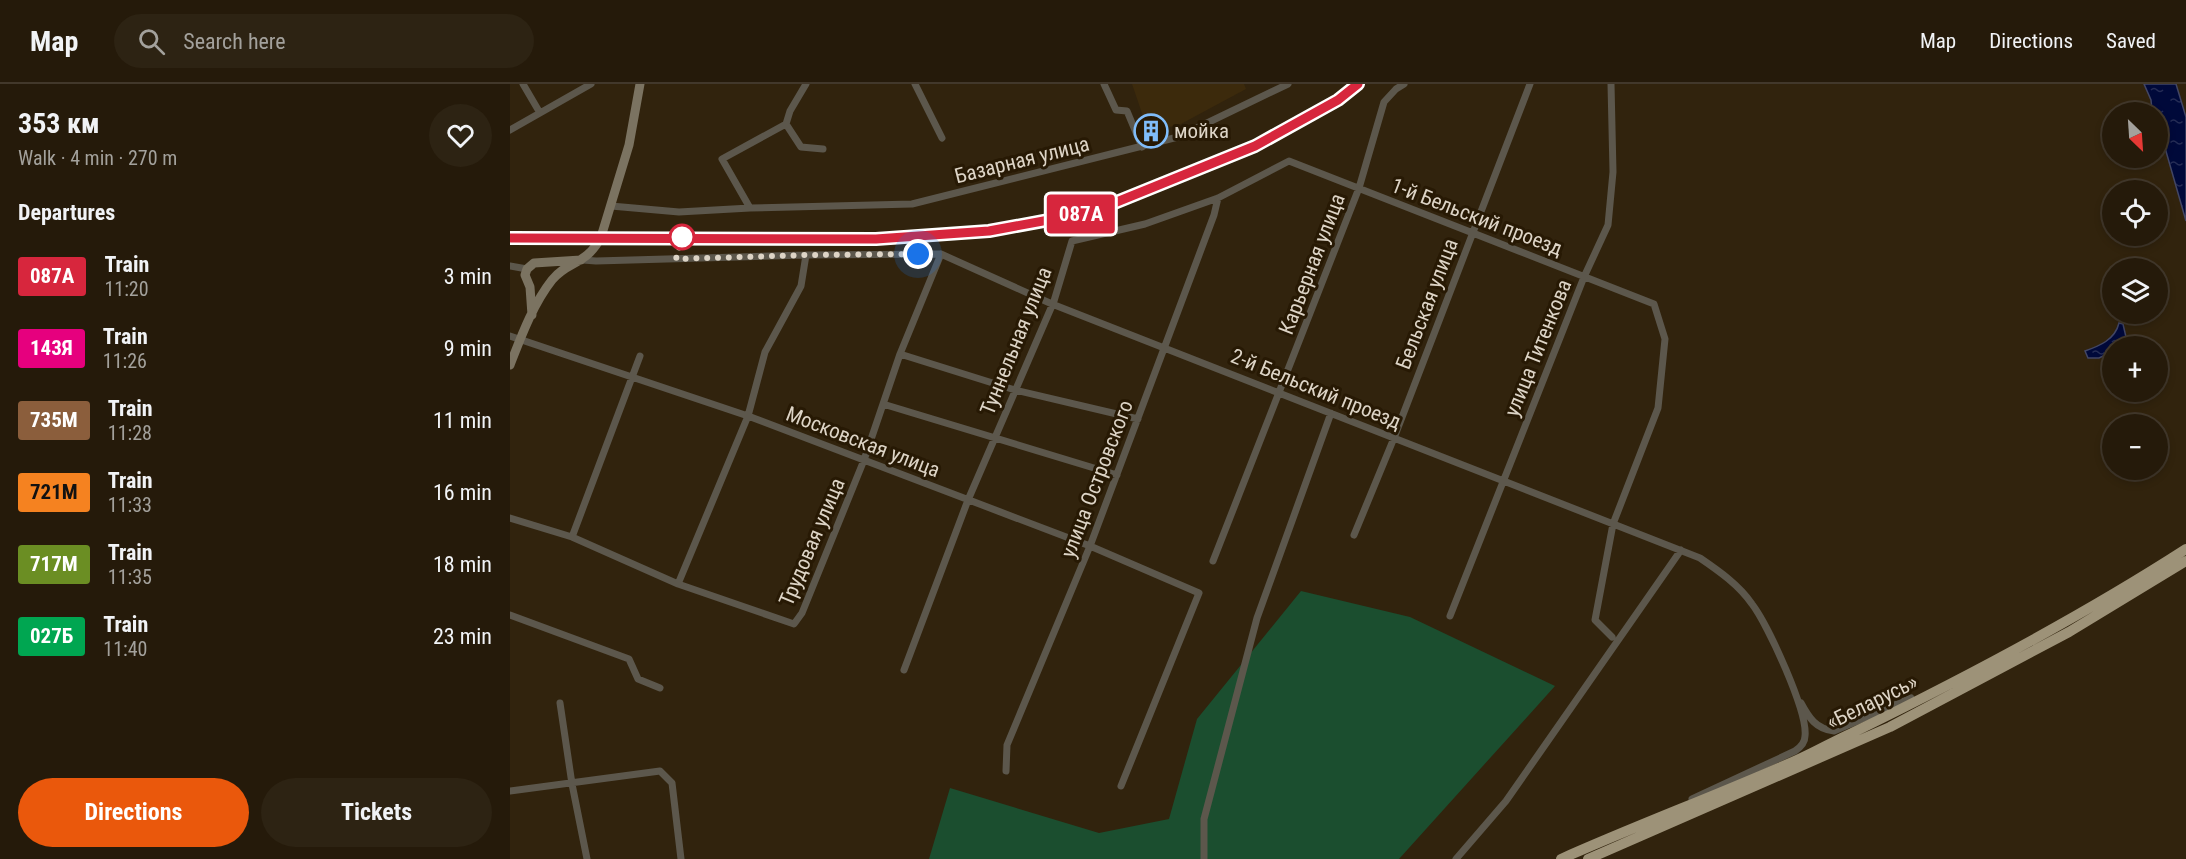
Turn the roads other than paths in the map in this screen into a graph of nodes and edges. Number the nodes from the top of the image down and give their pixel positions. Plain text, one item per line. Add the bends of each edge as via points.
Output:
1 (523, 84) edge
2 (591, 84) edge
3 (640, 84) edge
4 (807, 84) edge
5 (915, 84) edge
6 (1104, 84) edge
7 (1288, 84) edge
8 (1404, 84) edge
9 (1530, 84) edge
10 (1611, 84) edge
11 (540, 113) junction
12 (786, 124) junction
13 (510, 130) edge
14 (942, 138) dead end
15 (1142, 147) junction
16 (823, 149) dead end
17 (1289, 160) joint
18 (1359, 188) junction
19 (1218, 198) junction
20 (611, 206) junction
21 (750, 208) junction
22 (1472, 232) junction
23 (941, 254) junction
24 (806, 255) junction
25 (583, 260) junction
26 (543, 263) junction
27 (510, 266) edge
28 (527, 269) junction
29 (1584, 277) junction
30 (553, 279) junction
31 (530, 287) junction
32 (547, 288) junction
33 (1052, 304) junction
34 (532, 315) junction
35 (510, 336) edge
36 (520, 340) junction
37 (1165, 347) junction
38 (900, 354) junction
39 (640, 356) dead end
40 (510, 365) edge
41 (633, 377) junction
42 (1016, 390) junction
43 (1280, 392) junction
44 (883, 404) junction
45 (1331, 413) junction
46 (748, 416) junction
47 (1138, 419) junction
48 (995, 438) junction
49 (1394, 438) junction
50 (864, 460) junction
51 (1117, 475) junction
52 (1503, 481) junction
53 (968, 500) junction
54 (510, 518) edge
55 (1614, 524) junction
56 (1354, 535) dead end
57 (572, 537) junction
58 (1090, 546) junction
59 (2186, 549) edge
60 (1681, 550) junction
61 (1213, 561) dead end
62 (2186, 561) edge
63 (678, 584) junction
64 (510, 615) edge
65 (1450, 616) dead end
66 (1612, 637) dead end
67 (904, 670) dead end
68 (1976, 672) junction
69 (660, 688) dead end
70 (1794, 691) junction
71 (560, 703) dead end
72 (1006, 771) dead end
73 (572, 784) junction
74 (1121, 786) dead end
75 (510, 791) edge
76 (1638, 825) junction
77 (587, 859) edge
78 (681, 859) edge
79 (1204, 859) edge
80 (1456, 859) edge
81 (1560, 859) edge
82 (1588, 859) edge

1 - 11 street
2 - 11 street
3 - 20 main road via 631,137
4 - 12 street
5 - 14 street
6 - 15 street via 1116,110 1127,111
7 - 15 street, Базарная улица via 1178,137
8 - 18 street, Карьерная улица via 1384,102
9 - 22 street, Бельская улица
10 - 29 street, улица Титенкова via 1613,172 1608,225
11 - 13 street
12 - 16 street via 801,147
12 - 21 street via 722,159
15 - 21 street, Базарная улица via 912,204
17 - 18 street, 1-й Бельский проезд
17 - 19 street, Туннельная улица
18 - 22 street, 1-й Бельский проезд
18 - 43 street, Карьерная улица
19 - 33 street, Туннельная улица via 1145,224 1072,241
19 - 37 street, улица Островского
20 - 21 street, Базарная улица via 680,212
20 - 25 main road via 601,237
22 - 29 street, 1-й Бельский проезд
22 - 49 street, Бельская улица
23 - 24 street
23 - 33 street, 2-й Бельский проезд
23 - 38 street, Трудовая улица
24 - 25 street
24 - 46 street via 801,286 765,352
25 - 26 main road
25 - 30 main road
26 - 28 main road via 534,263
26 - 30 main road via 551,269
27 - 28 street
28 - 31 main road
29 - 52 street, улица Титенкова
29 - 55 street, 1-й Бельский проезд via 1654,304 1665,339 1658,408
30 - 32 main road
31 - 32 main road
31 - 34 main road
32 - 34 main road
33 - 37 street, 2-й Бельский проезд
33 - 42 street, Туннельная улица
34 - 36 main road
35 - 36 street, Московская улица
36 - 40 main road
36 - 41 street, Московская улица
37 - 43 street, 2-й Бельский проезд
37 - 47 street, улица Островского
38 - 42 street
38 - 44 street, Трудовая улица
39 - 41 street
41 - 46 street, Московская улица
41 - 57 street
42 - 47 street
42 - 48 street, Туннельная улица
43 - 45 street, 2-й Бельский проезд
43 - 61 street, Карьерная улица
44 - 48 street
44 - 50 street, Трудовая улица
45 - 49 street, 2-й Бельский проезд
45 - 79 street via 1257,618 1204,819
46 - 50 street, Московская улица
46 - 63 street
47 - 51 street, улица Островского
48 - 51 street
48 - 53 street, Туннельная улица
49 - 52 street, 2-й Бельский проезд
49 - 56 street, Бельская улица
50 - 53 street, Московская улица
50 - 63 street, Трудовая улица via 802,613 794,624
51 - 58 street, улица Островского
52 - 55 street, 2-й Бельский проезд
52 - 65 street, улица Титенкова
53 - 58 street, Московская улица
53 - 67 street, Туннельная улица
54 - 57 street, Трудовая улица
55 - 60 street, 2-й Бельский проезд
55 - 66 street via 1595,620
57 - 63 street, Трудовая улица
58 - 72 street, улица Островского via 1007,745
58 - 74 street, Московская улица via 1198,593
59 - 68 highway, «Беларусь»
60 - 70 street, 2-й Бельский проезд via 1719,571 1752,604
60 - 80 street via 1506,801
62 - 82 highway, «Беларусь» via 2069,632 1890,728
64 - 69 street via 629,659 638,679
68 - 70 street via 1834,731 1815,724
68 - 76 highway, «Беларусь» via 1800,759
70 - 76 street via 1805,730 1800,747
71 - 73 street
73 - 75 street
73 - 77 street
73 - 78 street via 660,771 672,783
76 - 81 highway, «Беларусь»

